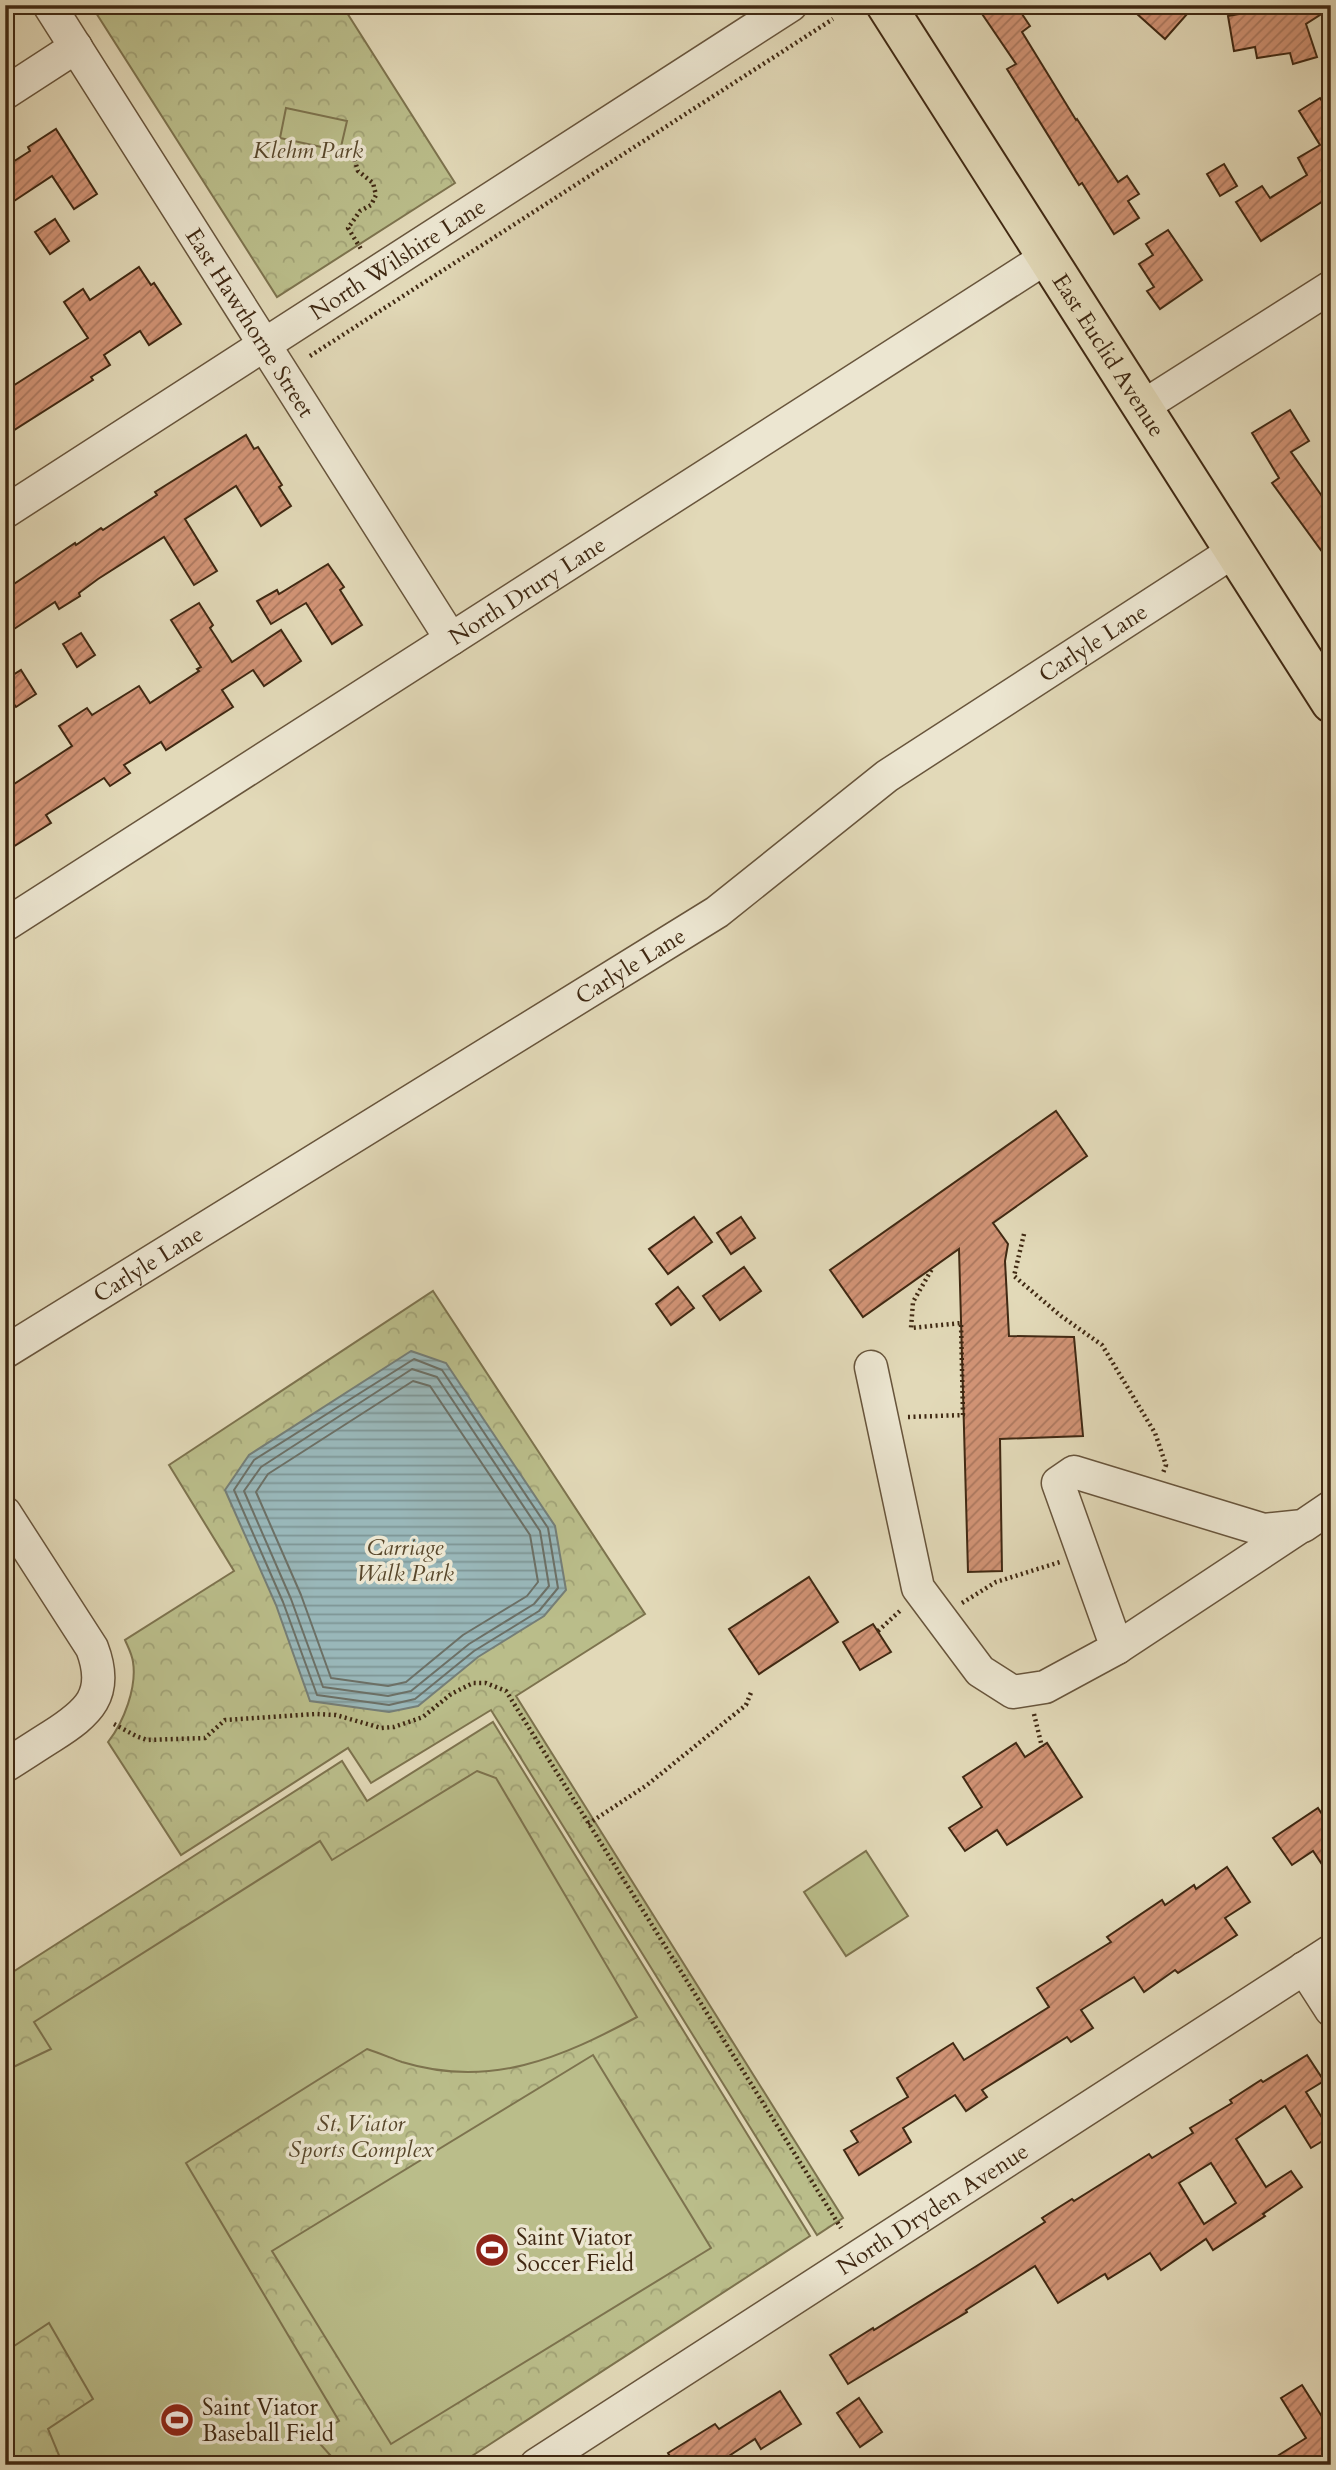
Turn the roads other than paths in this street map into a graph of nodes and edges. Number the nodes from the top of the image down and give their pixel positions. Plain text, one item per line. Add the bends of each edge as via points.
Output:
1 (49, 5) edge
2 (791, 5) edge
3 (886, 5) edge
4 (76, 47) junction
5 (5, 93) edge
6 (1046, 257) junction
7 (1331, 287) edge
8 (265, 346) junction
9 (1142, 407) junction
10 (5, 512) edge
11 (1234, 551) junction
12 (451, 639) junction
13 (1331, 703) edge
14 (5, 925) edge
15 (5, 1352) edge
16 (871, 1367) dead end
17 (1331, 1507) edge
18 (5, 1513) edge
19 (1303, 1526) junction
20 (1117, 1648) junction
21 (5, 1766) edge
22 (1331, 1951) edge
23 (1304, 1968) junction
24 (1331, 2010) edge
25 (536, 2465) edge

1 - 4 street, East Hawthorne Street
2 - 8 street, North Wilshire Lane
3 - 6 main road, East Euclid Avenue
4 - 5 street
4 - 8 street, East Hawthorne Street
6 - 9 main road, East Euclid Avenue
6 - 12 street, North Drury Lane
7 - 9 street
8 - 10 street, North Wilshire Lane
8 - 12 street, East Hawthorne Street
9 - 11 main road, East Euclid Avenue
11 - 13 main road, East Euclid Avenue
11 - 15 street, Carlyle Lane via 887,776 718,912
12 - 14 street, North Drury Lane
16 - 20 street via 918,1588 980,1671 1013,1692 1045,1688
17 - 19 street
18 - 21 street via 99,1664 99,1685 90,1708
19 - 20 street
19 - 20 street via 1264,1530 1074,1472 1058,1483
22 - 23 street, North Dryden Avenue
23 - 24 street
23 - 25 street, North Dryden Avenue

